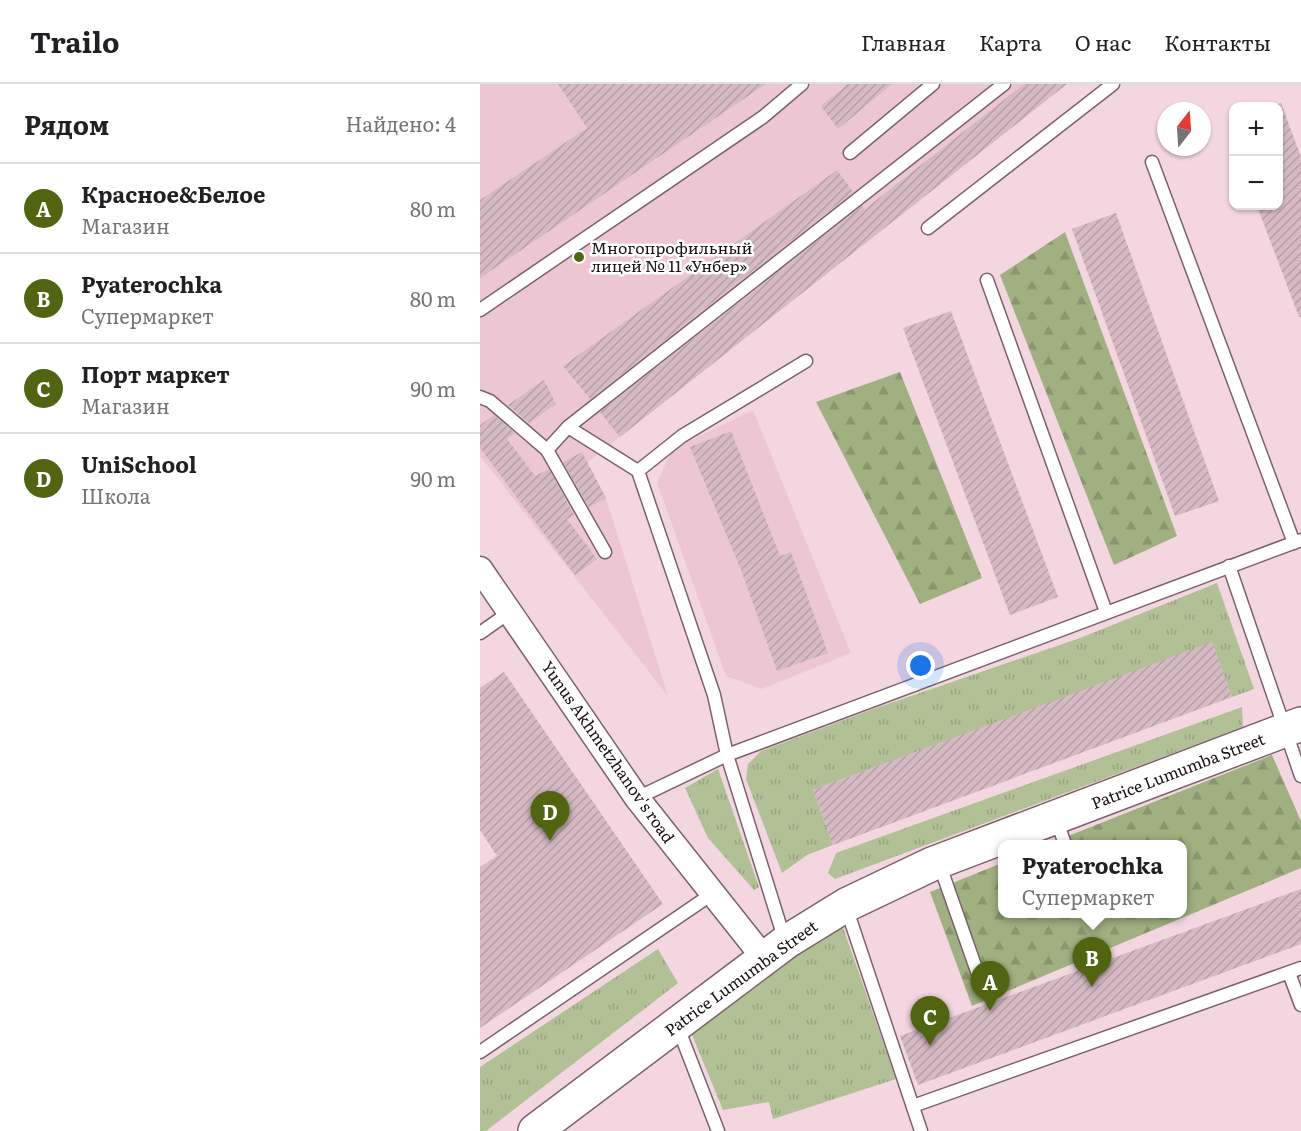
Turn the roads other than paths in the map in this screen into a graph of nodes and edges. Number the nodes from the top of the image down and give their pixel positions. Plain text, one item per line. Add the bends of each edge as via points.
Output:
1 (802, 84) edge
2 (933, 84) edge
3 (1004, 84) edge
4 (1113, 84) edge
5 (850, 153) dead end
6 (1152, 162) dead end
7 (928, 228) dead end
8 (987, 280) dead end
9 (480, 310) edge
10 (806, 361) dead end
11 (480, 396) edge
12 (568, 427) junction
13 (547, 450) junction
14 (638, 471) junction
15 (1298, 541) edge
16 (605, 552) dead end
17 (1229, 566) junction
18 (480, 569) edge
19 (510, 612) junction
20 (1106, 612) junction
21 (480, 633) edge
22 (1293, 727) edge
23 (727, 755) junction
24 (1301, 776) edge
25 (637, 798) junction
26 (1060, 831) edge
27 (1025, 840) edge
28 (998, 847) edge
29 (939, 862) junction
30 (712, 894) junction
31 (846, 906) junction
32 (775, 950) junction
33 (1295, 970) edge
34 (979, 977) dead end
35 (1301, 1005) edge
36 (677, 1024) junction
37 (480, 1052) edge
38 (913, 1106) junction
39 (535, 1131) edge
40 (718, 1131) edge
41 (921, 1131) edge

1 - 9 lane via 763,117
2 - 5 lane
3 - 12 lane
4 - 7 lane
6 - 15 lane
8 - 20 lane
10 - 14 lane via 682,436
11 - 13 lane
12 - 13 lane
12 - 14 lane
13 - 16 lane
14 - 23 lane via 714,695
15 - 17 lane
17 - 20 lane
17 - 22 lane
18 - 19 street, Yunus Akhmetzhanov's road
19 - 21 lane
19 - 25 street, Yunus Akhmetzhanov's road
20 - 23 lane
22 - 24 lane
22 - 26 street, Patrice Lumumba Street
23 - 25 lane
23 - 32 lane
25 - 30 street, Yunus Akhmetzhanov's road
26 - 27 street, Patrice Lumumba Street
28 - 29 street, Patrice Lumumba Street
29 - 31 street, Patrice Lumumba Street
29 - 34 lane
30 - 32 street, Yunus Akhmetzhanov's road
30 - 37 lane
31 - 32 street, Patrice Lumumba Street
31 - 38 lane
32 - 36 street, Patrice Lumumba Street
33 - 35 lane
33 - 38 lane
36 - 39 street, Patrice Lumumba Street
36 - 40 lane
38 - 41 lane

